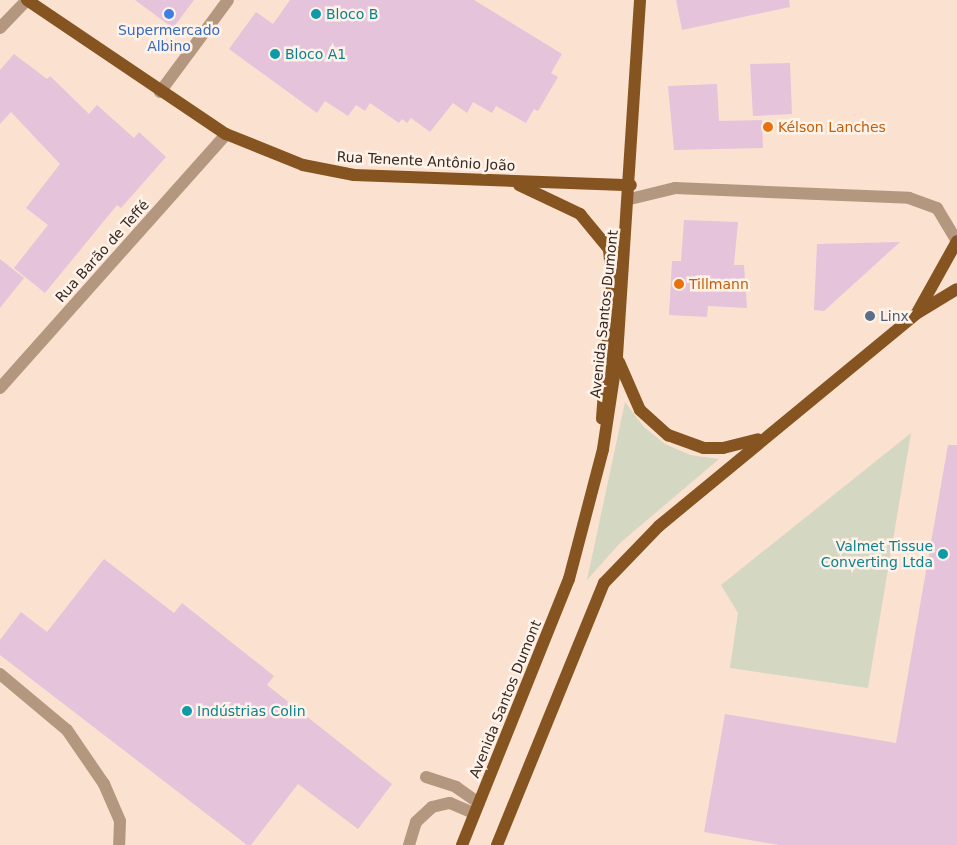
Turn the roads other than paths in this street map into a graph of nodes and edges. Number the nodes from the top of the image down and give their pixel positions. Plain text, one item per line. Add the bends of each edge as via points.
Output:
1 (27, 0) edge
2 (228, 0) edge
3 (640, 0) edge
4 (0, 28) edge
5 (160, 92) junction
6 (226, 134) junction
7 (510, 181) junction
8 (631, 185) junction
9 (630, 199) junction
10 (957, 241) edge
11 (957, 289) edge
12 (917, 314) junction
13 (617, 356) junction
14 (0, 388) edge
15 (768, 436) junction
16 (603, 449) junction
17 (0, 674) edge
18 (426, 777) dead end
19 (476, 808) junction
20 (119, 845) edge
21 (408, 845) edge
22 (462, 845) edge
23 (497, 845) edge

1 - 4 street
1 - 5 main road, Rua Tenente Antônio João
2 - 5 street
3 - 8 main road, Avenida Santos Dumont
5 - 6 main road, Rua Tenente Antônio João
6 - 7 main road, Rua Tenente Antônio João via 278,157 327,171
6 - 14 street, Rua Barão de Teffé
7 - 8 main road, Rua Tenente Antônio João
7 - 16 main road via 580,214 609,249 612,285 601,403
8 - 9 main road, Avenida Santos Dumont
9 - 10 street via 675,188 909,198 937,208
9 - 13 main road, Avenida Santos Dumont
10 - 12 main road
11 - 12 main road
12 - 15 main road
13 - 15 main road via 640,410 668,436 704,448 724,448
13 - 16 main road, Avenida Santos Dumont
15 - 23 main road via 620,562 604,582 572,653
16 - 19 main road, Avenida Santos Dumont via 568,579
17 - 20 street via 68,730 104,784 120,821
18 - 19 street via 456,787
19 - 21 street via 450,803 432,808 416,822
19 - 22 main road, Avenida Santos Dumont

